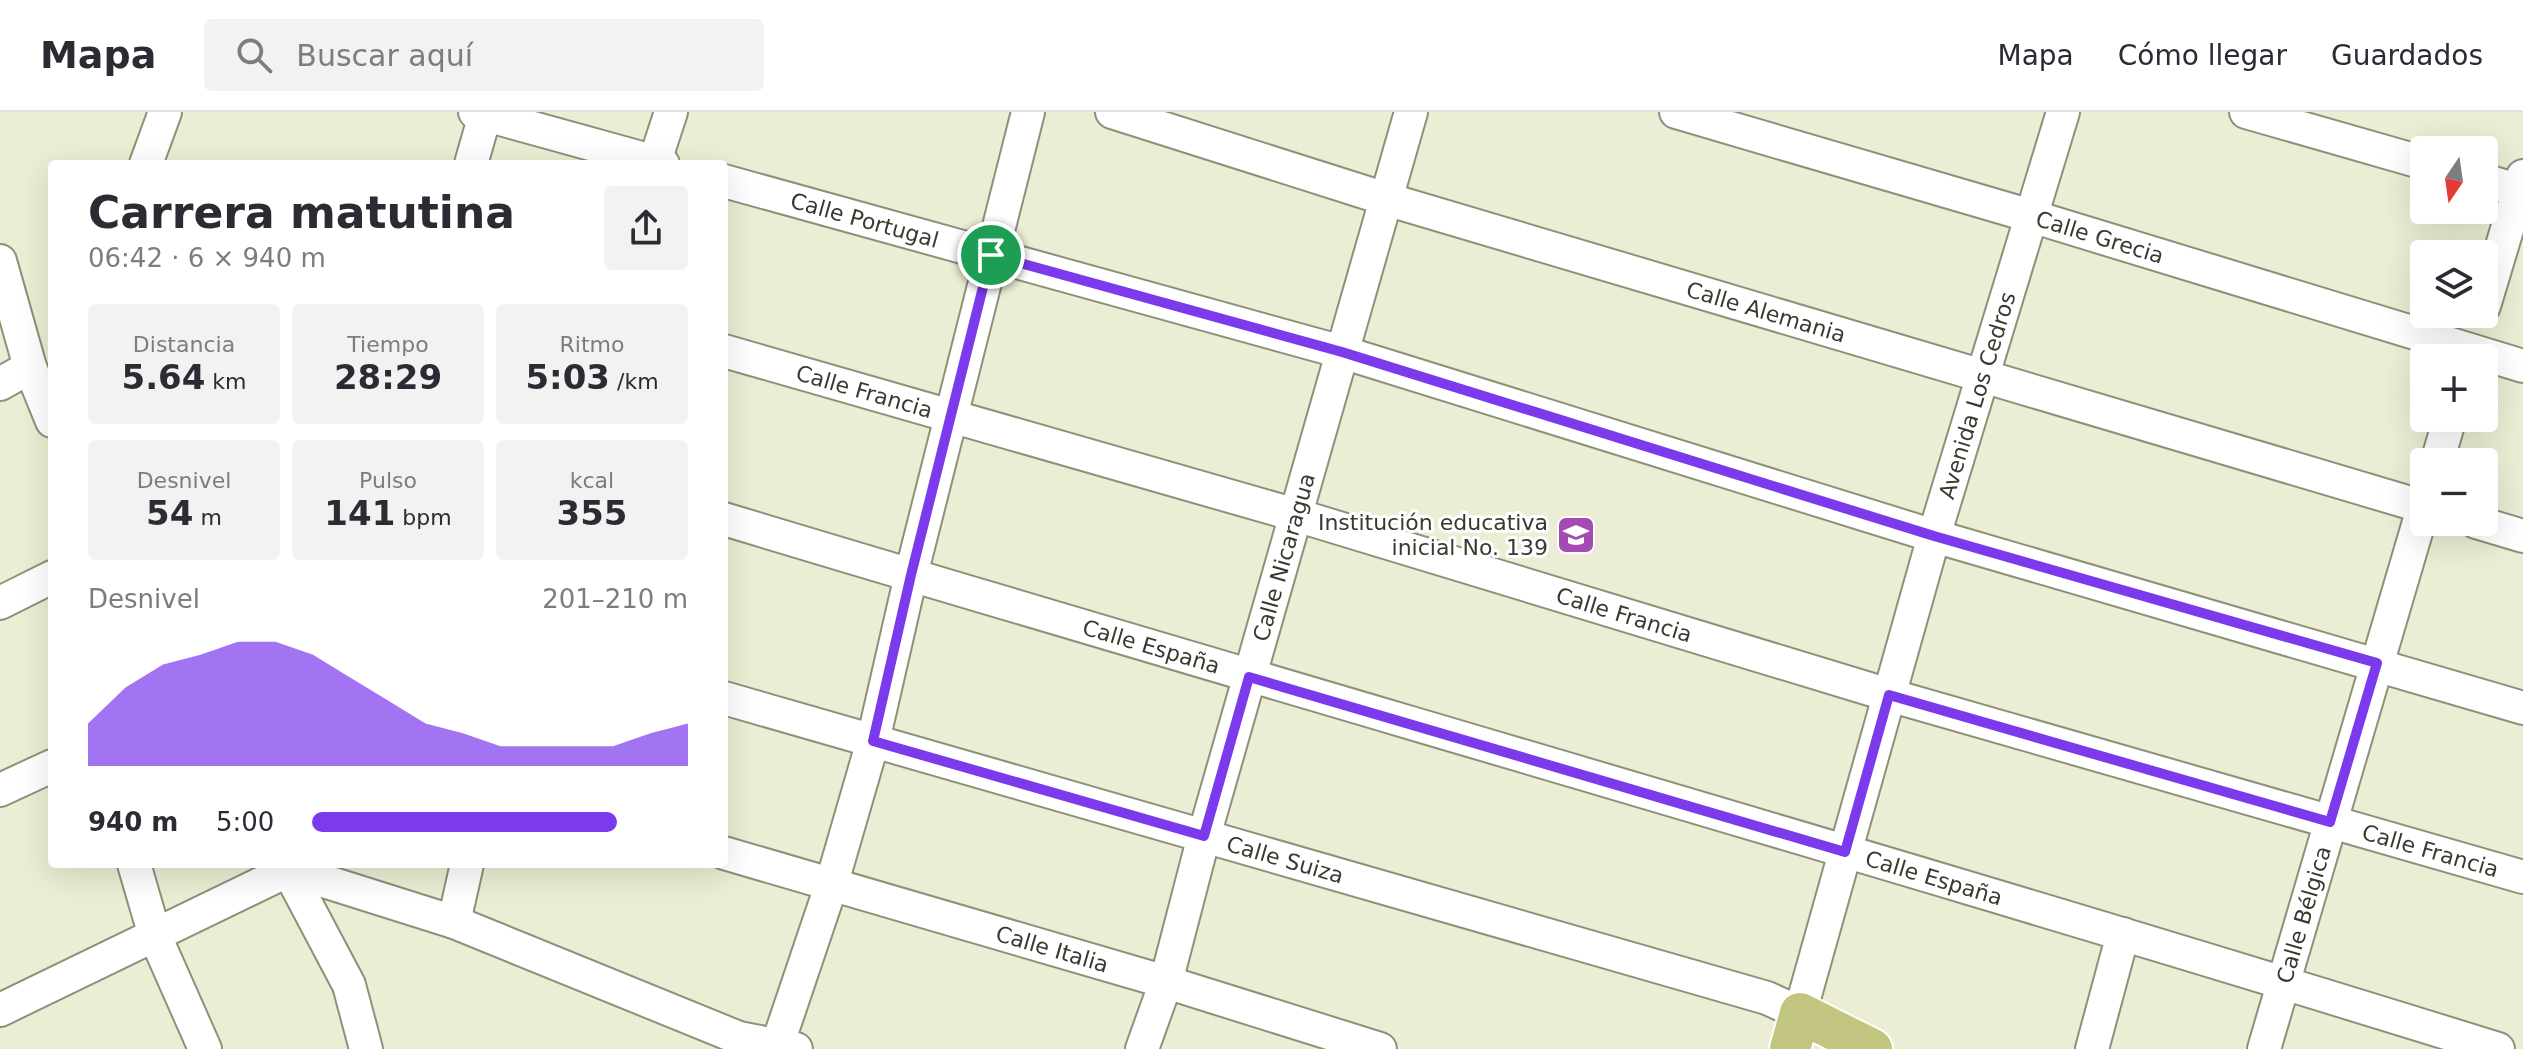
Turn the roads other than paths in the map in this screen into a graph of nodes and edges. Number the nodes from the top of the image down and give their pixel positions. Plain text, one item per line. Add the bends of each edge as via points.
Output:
1 (165, 112) edge
2 (671, 112) edge
3 (1028, 112) edge
4 (1112, 112) edge
5 (1411, 112) edge
6 (1676, 112) edge
7 (2063, 112) edge
8 (2246, 112) edge
9 (480, 113) edge
10 (2410, 159) edge
11 (147, 160) edge
12 (472, 160) edge
13 (646, 160) edge
14 (658, 160) edge
15 (728, 182) edge
16 (2498, 182) edge
17 (2522, 186) edge
18 (1386, 199) junction
19 (2031, 216) junction
20 (991, 255) junction
21 (0, 261) edge
22 (2498, 262) edge
23 (2437, 344) edge
24 (728, 352) edge
25 (1342, 352) junction
26 (2498, 360) edge
27 (2523, 366) edge
28 (30, 367) junction
29 (1983, 376) junction
30 (0, 384) edge
31 (48, 411) edge
32 (951, 416) junction
33 (2410, 502) edge
34 (1296, 515) junction
35 (728, 520) edge
36 (2498, 529) edge
37 (1934, 536) junction
38 (2415, 536) edge
39 (2523, 536) edge
40 (911, 575) junction
41 (48, 579) edge
42 (0, 603) edge
43 (2377, 663) junction
44 (1249, 677) junction
45 (1889, 695) junction
46 (728, 699) edge
47 (2523, 708) edge
48 (873, 741) junction
49 (48, 768) edge
50 (0, 790) edge
51 (2330, 822) junction
52 (1204, 836) junction
53 (1845, 852) junction
54 (728, 854) edge
55 (135, 868) edge
56 (285, 868) edge
57 (288, 868) edge
58 (290, 868) edge
59 (466, 868) edge
60 (2523, 877) edge
61 (831, 886) junction
62 (454, 922) junction
63 (2123, 934) junction
64 (155, 936) junction
65 (1166, 982) junction
66 (2283, 982) junction
67 (0, 1010) edge
68 (1795, 1031) edge
69 (2448, 1042) edge
70 (783, 1048) edge
71 (205, 1049) edge
72 (366, 1049) edge
73 (1142, 1049) edge
74 (1380, 1049) edge
75 (1872, 1049) edge
76 (2092, 1049) edge
77 (2264, 1049) edge
78 (2498, 1049) edge

1 - 11 street
2 - 14 street
3 - 20 street
4 - 18 street, Calle Alemania
5 - 18 street, Calle Nicaragua
6 - 19 street, Calle Grecia
7 - 19 street, Avenida Los Cedros
8 - 10 street
9 - 12 street
9 - 13 street
15 - 20 street, Calle Portugal
16 - 17 street
17 - 22 street
18 - 25 street, Calle Nicaragua
18 - 29 street, Calle Alemania
19 - 23 street, Calle Grecia
19 - 29 street, Avenida Los Cedros
20 - 25 street, Calle Portugal
20 - 32 street
21 - 28 street
24 - 32 street, Calle Francia
25 - 34 street, Calle Nicaragua
25 - 37 street, Calle Portugal
26 - 27 street, Calle Grecia
28 - 30 street
28 - 31 street
29 - 33 street, Calle Alemania
29 - 37 street, Avenida Los Cedros
32 - 34 street, Calle Francia
32 - 40 street
34 - 44 street, Calle Nicaragua
34 - 45 street, Calle Francia
35 - 40 street, Calle España
36 - 39 street
37 - 43 street, Calle Portugal
37 - 45 street, Avenida Los Cedros
38 - 43 street, Calle Bélgica
40 - 44 street, Calle España
40 - 48 street
41 - 42 street
43 - 47 street, Calle Portugal
43 - 51 street, Calle Bélgica
44 - 52 street, Calle Nicaragua
44 - 53 street, Calle España
45 - 51 street, Calle Francia
45 - 53 street, Avenida Los Cedros
46 - 48 street, Calle Suiza
48 - 52 street, Calle Suiza
48 - 61 street
49 - 50 street
51 - 60 street, Calle Francia
51 - 66 street, Calle Bélgica
52 - 65 street, Calle Nicaragua
52 - 68 street, Calle Suiza via 1767,998
53 - 63 street, Calle España
53 - 68 street, Avenida Los Cedros
54 - 61 street, Calle Italia
55 - 64 street
56 - 64 street
57 - 72 street via 349,985
58 - 62 street
59 - 62 street
61 - 65 street, Calle Italia
61 - 70 street
62 - 70 street via 739,1038
63 - 66 street, Calle España
63 - 76 street
64 - 67 street
64 - 71 street
65 - 73 street, Calle Nicaragua
65 - 74 street, Calle Italia
66 - 69 street, Calle España
66 - 77 street, Calle Bélgica
68 - 75 main road
69 - 78 street, Calle España

